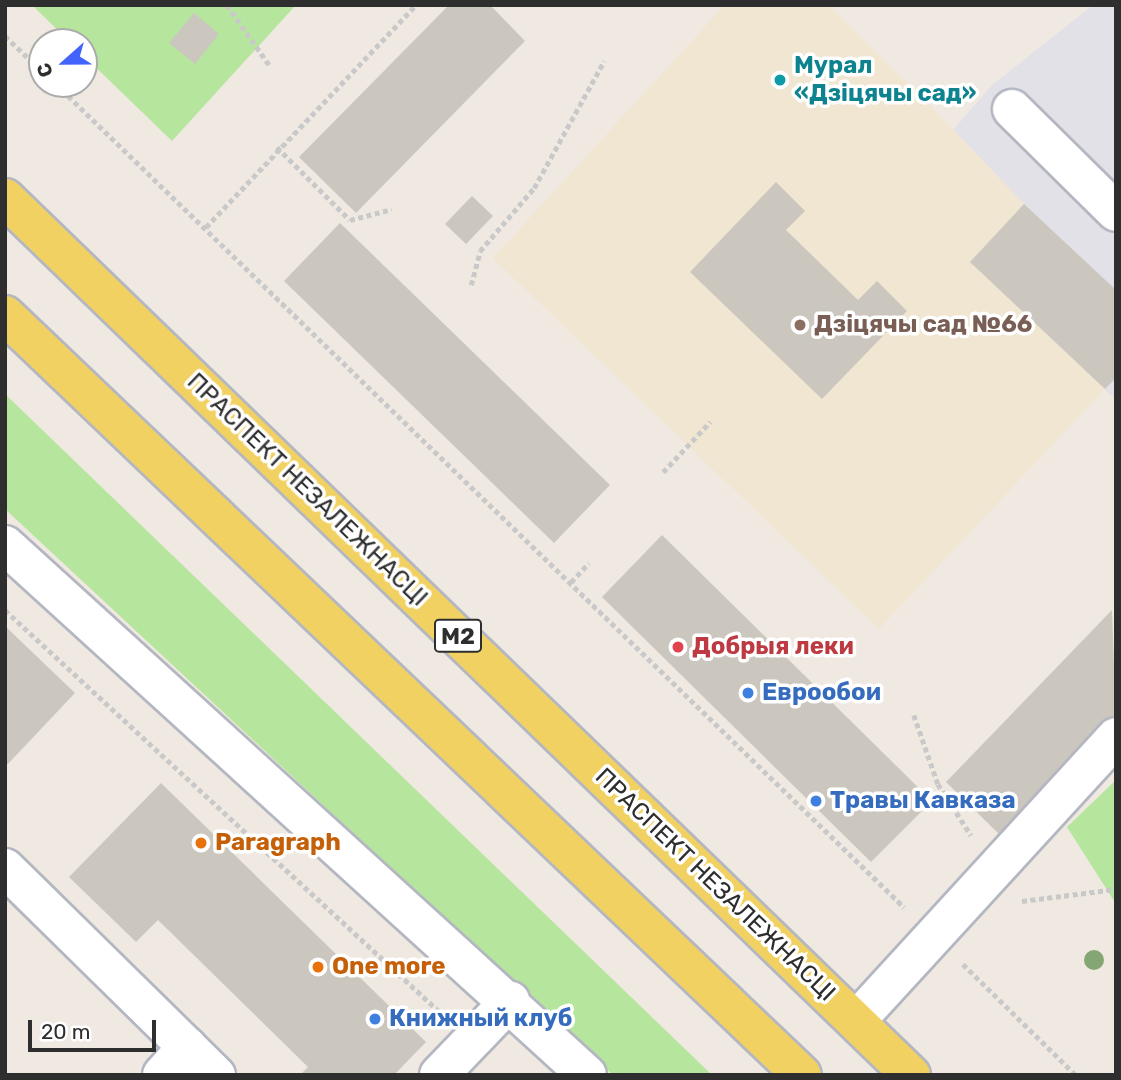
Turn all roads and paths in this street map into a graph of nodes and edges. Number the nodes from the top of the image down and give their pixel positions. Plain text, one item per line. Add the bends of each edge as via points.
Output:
1 (227, 5) edge
2 (416, 5) edge
3 (5, 36) edge
4 (28, 58) edge
5 (604, 61) dead end
6 (270, 66) dead end
7 (71, 98) edge
8 (1012, 109) dead end
9 (277, 148) junction
10 (5, 198) edge
11 (392, 209) dead end
12 (1116, 212) edge
13 (206, 227) junction
14 (471, 285) dead end
15 (5, 314) edge
16 (710, 422) dead end
17 (663, 472) dead end
18 (5, 545) edge
19 (589, 563) dead end
20 (571, 582) junction
21 (5, 610) edge
22 (914, 715) dead end
23 (1116, 737) edge
24 (974, 839) dead end
25 (5, 868) edge
26 (1116, 889) edge
27 (944, 922) junction
28 (510, 1001) junction
29 (856, 1021) junction
30 (471, 1042) junction
31 (187, 1047) junction
32 (162, 1075) edge
33 (216, 1075) edge
34 (439, 1075) edge
35 (587, 1075) edge
36 (802, 1075) edge
37 (911, 1075) edge
38 (1076, 1075) edge

1 - 6 path
2 - 9 path
3 - 4 path
5 - 14 path via 534,188 481,251
7 - 13 path
8 - 12 lane
9 - 11 path via 350,220
9 - 13 path
10 - 29 main road, ПРАСПЕКТ НЕЗАЛЕЖНАСЦІ / М2
13 - 20 path
15 - 36 main road
16 - 17 path
18 - 28 lane
19 - 20 path
20 - 27 path
21 - 30 path
22 - 24 path via 938,784
23 - 27 lane
25 - 31 lane
26 - 27 path
27 - 29 lane
27 - 38 path
28 - 30 lane
28 - 35 lane
29 - 37 main road, ПРАСПЕКТ НЕЗАЛЕЖНАСЦІ / М2
30 - 34 lane
31 - 32 lane
31 - 33 lane

